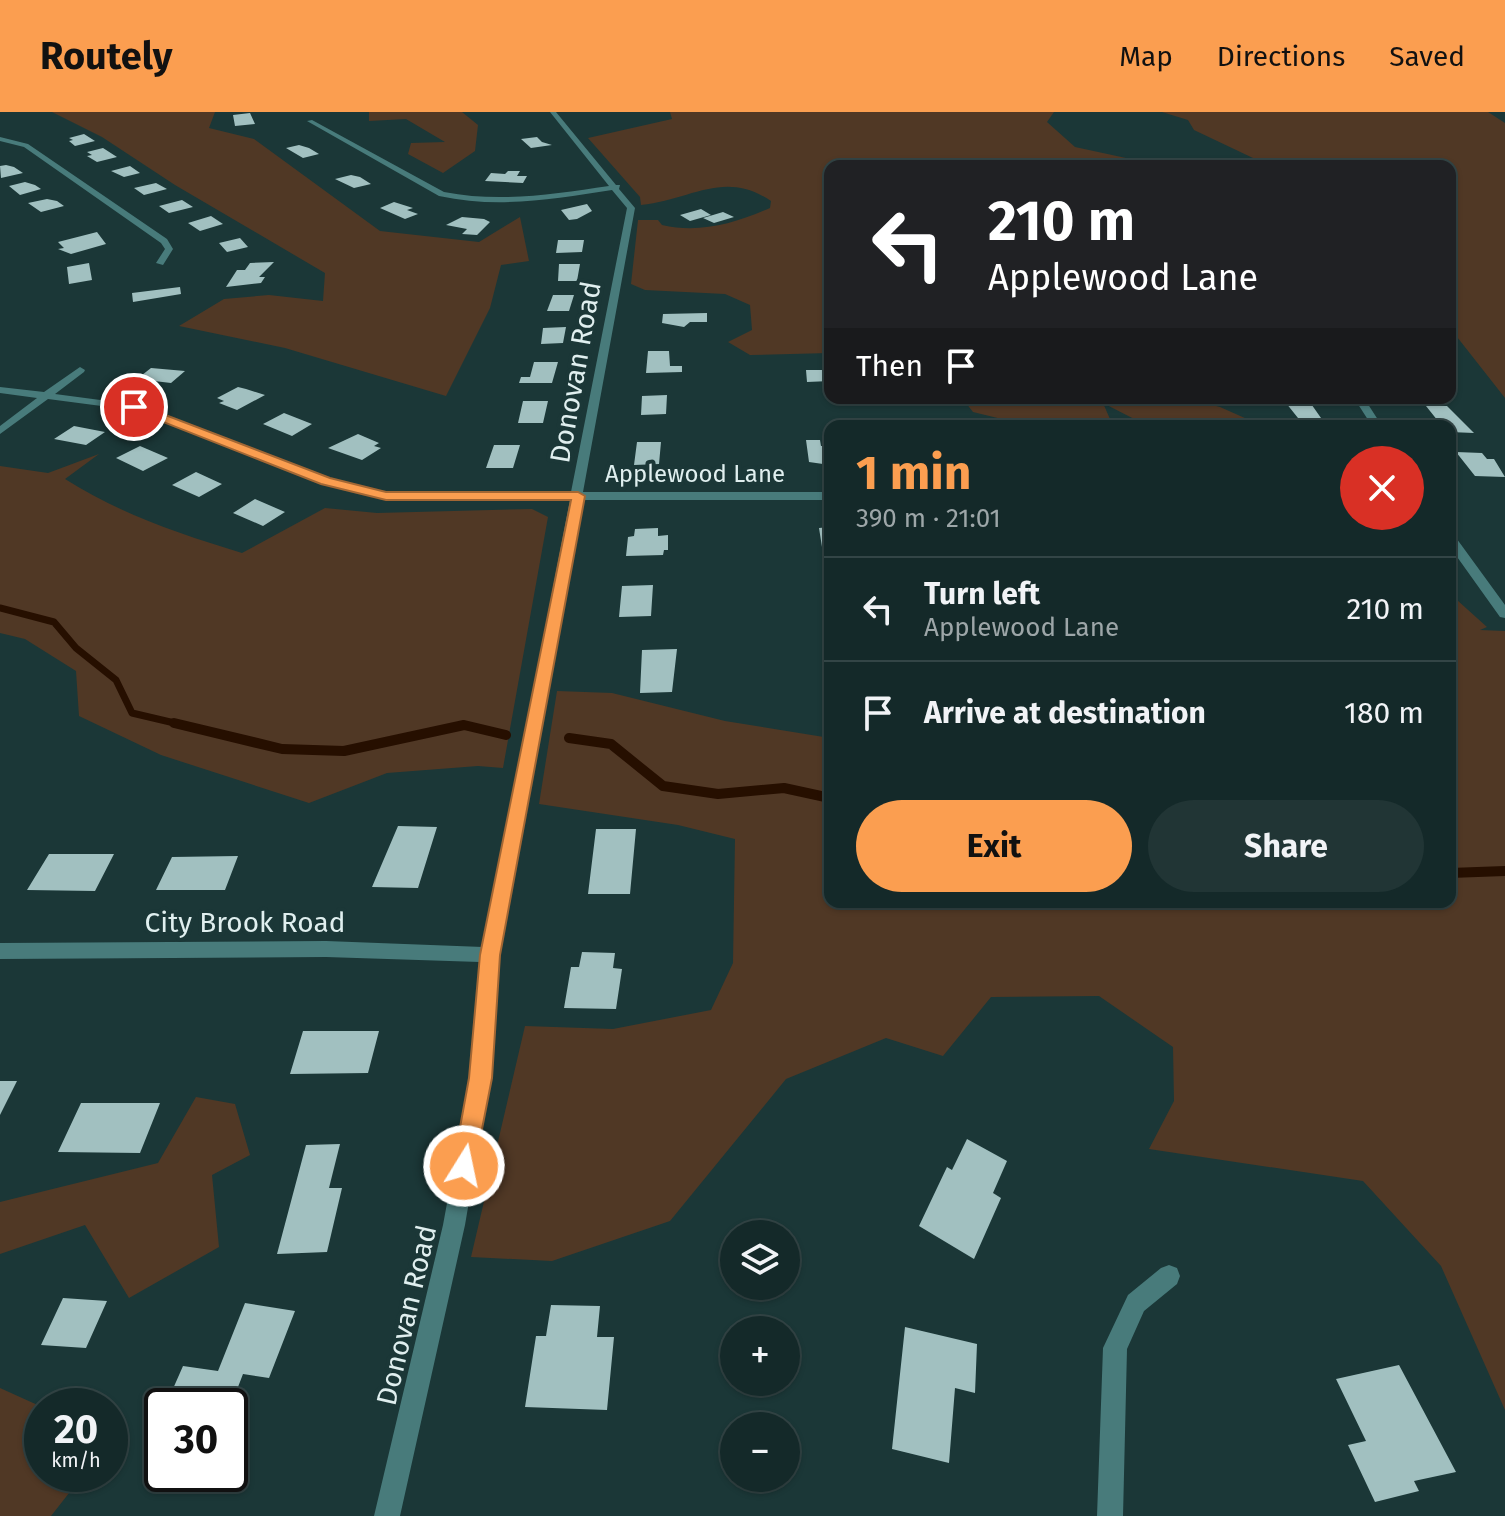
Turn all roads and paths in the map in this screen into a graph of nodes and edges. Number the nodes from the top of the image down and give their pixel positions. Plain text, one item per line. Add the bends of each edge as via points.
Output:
1 (553, 112) edge
2 (310, 121) dead end
3 (0, 139) edge
4 (617, 187) junction
5 (160, 263) dead end
6 (80, 370) dead end
7 (0, 390) edge
8 (44, 397) junction
9 (0, 431) edge
10 (578, 496) junction
11 (824, 496) edge
12 (1456, 546) edge
13 (1505, 614) edge
14 (0, 951) edge
15 (490, 955) junction
16 (1169, 1276) dead end
17 (387, 1516) edge
18 (1110, 1516) edge

1 - 4 street, Donovan Road
2 - 4 street via 442,194 465,200 536,198
3 - 5 street via 26,145 164,241 169,249
4 - 10 street, Donovan Road via 631,208
6 - 8 street
7 - 8 street, Applewood Lane
8 - 9 street
8 - 10 street, Applewood Lane via 134,407 326,481 386,496
10 - 11 street, Applewood Lane
10 - 15 street, Donovan Road
12 - 13 street
14 - 15 street, City Brook Road via 326,949
15 - 17 street, Donovan Road via 480,1078 457,1211
16 - 18 street via 1136,1303 1115,1348

